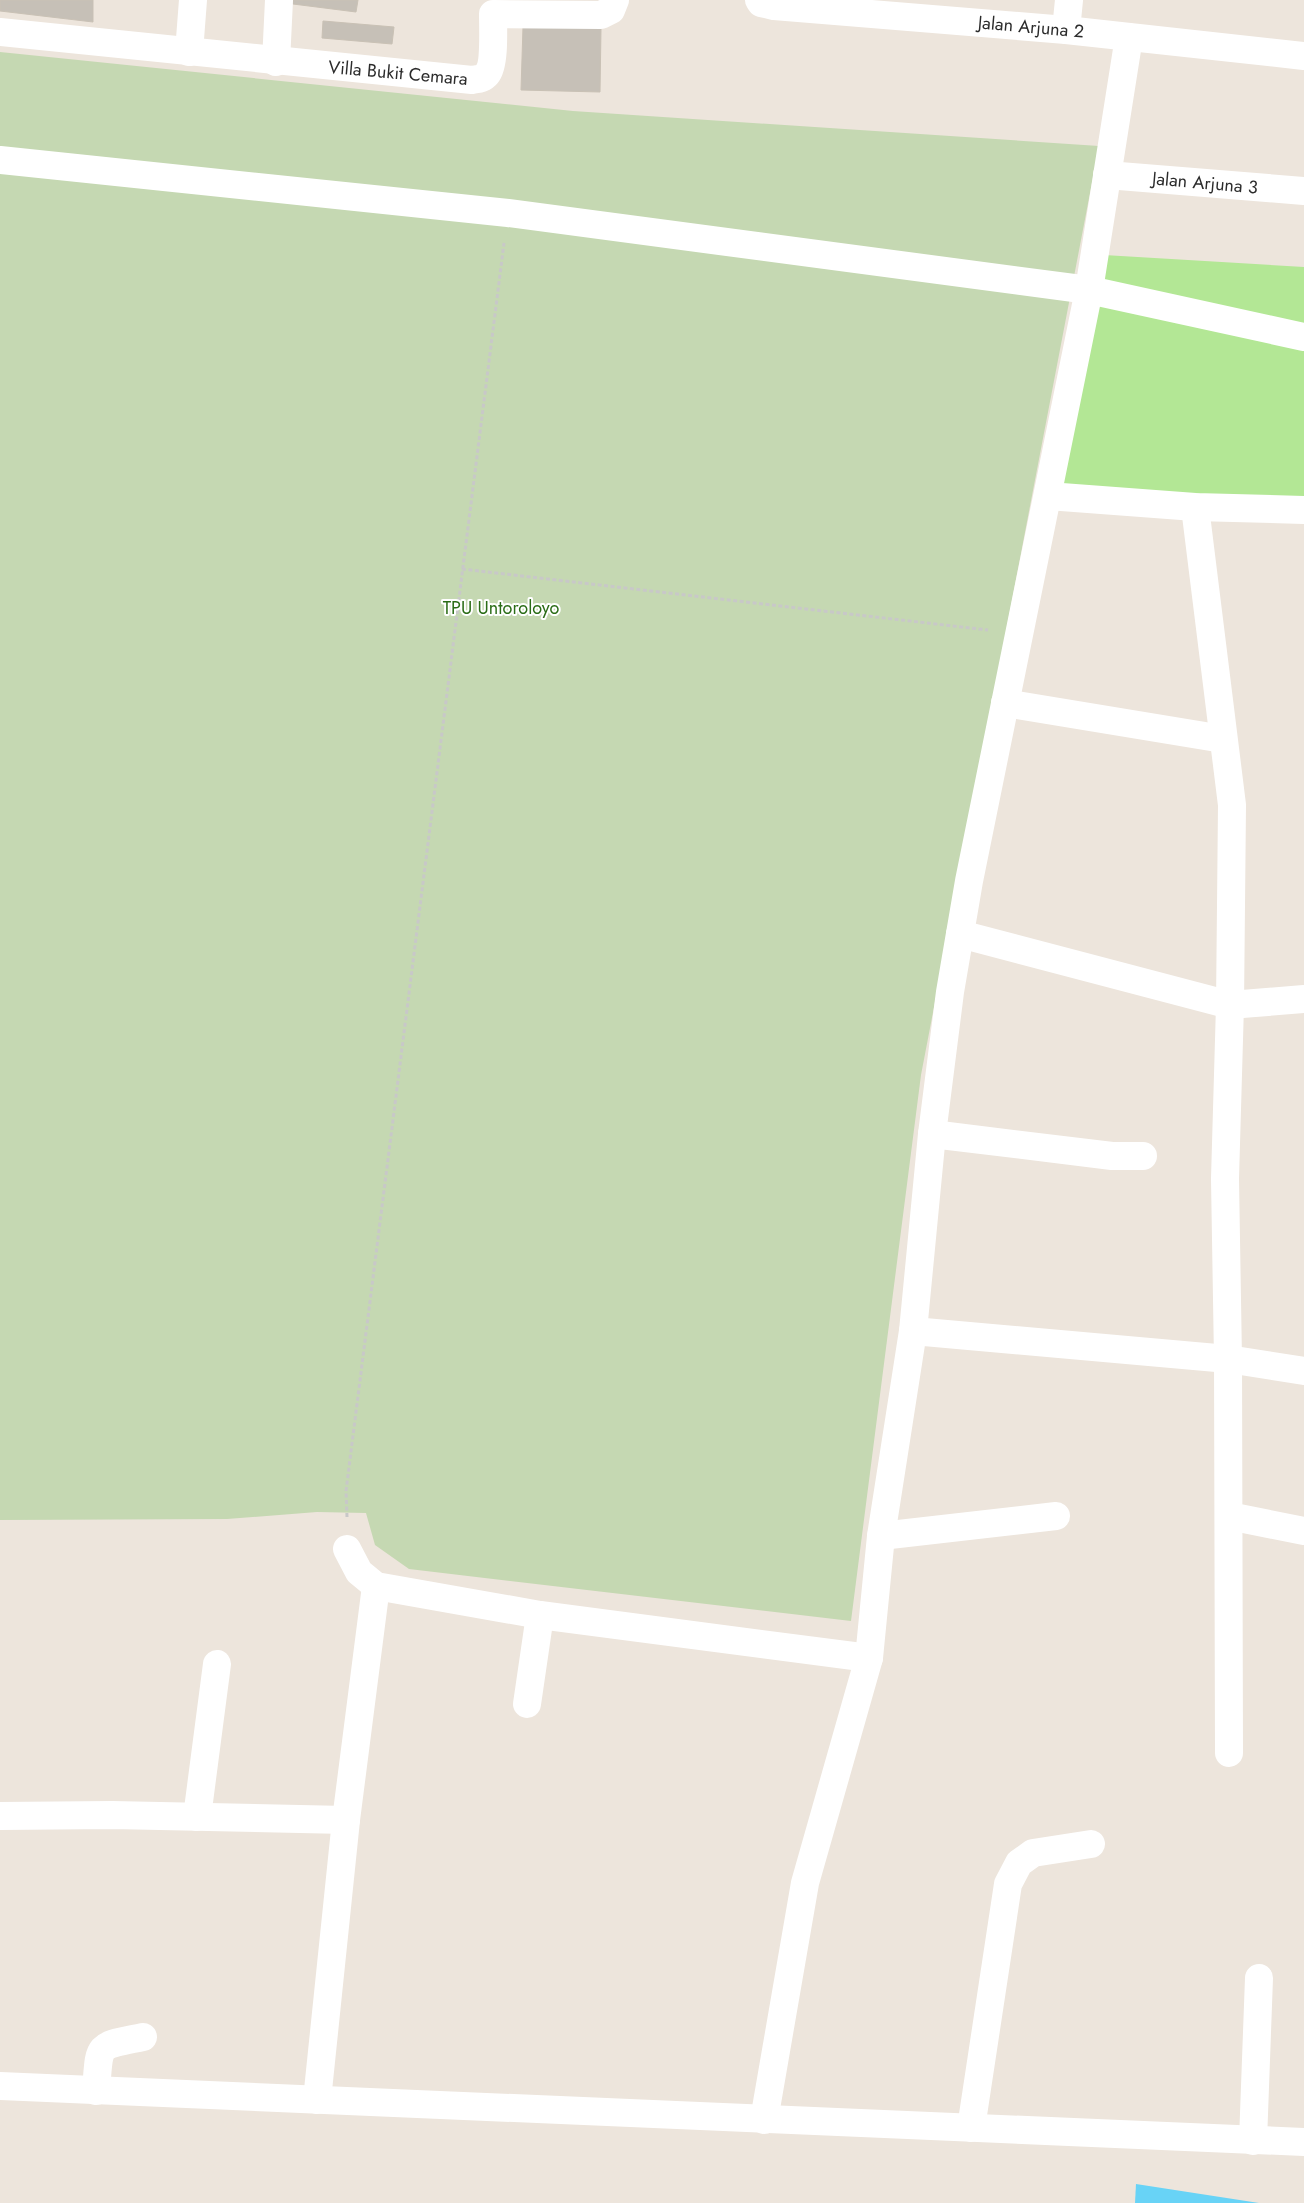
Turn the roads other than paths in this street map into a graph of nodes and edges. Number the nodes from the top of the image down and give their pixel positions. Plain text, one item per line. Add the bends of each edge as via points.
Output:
1 (193, 0) edge
2 (279, 0) edge
3 (615, 0) edge
4 (759, 0) edge
5 (1069, 0) edge
6 (494, 7) edge
7 (1066, 30) junction
8 (0, 32) edge
9 (1129, 36) junction
10 (189, 52) junction
11 (1304, 56) edge
12 (276, 62) junction
13 (0, 160) edge
14 (1107, 175) junction
15 (1304, 191) edge
16 (1089, 290) junction
17 (1304, 337) edge
18 (1048, 496) junction
19 (1195, 507) junction
20 (1304, 510) edge
21 (1006, 703) junction
22 (1223, 739) junction
23 (960, 934) junction
24 (1304, 999) edge
25 (1230, 1006) junction
26 (932, 1134) junction
27 (1143, 1156) dead end
28 (913, 1331) junction
29 (1228, 1359) junction
30 (1304, 1370) edge
31 (1056, 1516) dead end
32 (1229, 1516) junction
33 (1304, 1532) edge
34 (881, 1536) junction
35 (347, 1549) road end
36 (376, 1586) junction
37 (540, 1615) junction
38 (869, 1658) junction
39 (217, 1664) dead end
40 (528, 1704) dead end
41 (1229, 1752) dead end
42 (0, 1816) edge
43 (197, 1817) junction
44 (346, 1820) junction
45 (1091, 1844) dead end
46 (1259, 1978) dead end
47 (144, 2037) dead end
48 (0, 2086) edge
49 (96, 2091) junction
50 (317, 2100) junction
51 (764, 2120) junction
52 (971, 2128) junction
53 (1253, 2141) junction
54 (1304, 2142) edge

1 - 10 street
2 - 12 street
3 - 6 street, Villa Bukit Cemara via 611,10 601,15
4 - 7 street, Jalan Arjuna 2 via 774,6
5 - 7 street
6 - 12 street, Villa Bukit Cemara via 491,62 488,74 481,79
7 - 9 street, Jalan Arjuna 2
8 - 10 street
9 - 11 street, Jalan Arjuna 2
9 - 14 street
10 - 12 street
13 - 16 street via 508,213
14 - 15 street, Jalan Arjuna 3
14 - 16 street
16 - 17 street
16 - 18 street
18 - 19 street
18 - 21 street
19 - 20 street
19 - 22 street
21 - 22 street
21 - 23 street via 968,881
22 - 25 street via 1232,805
23 - 25 street
23 - 26 street
24 - 25 street
25 - 29 street via 1224,1179
26 - 27 street via 1112,1156
26 - 28 street
28 - 29 street
28 - 34 street
29 - 30 street
29 - 32 street
31 - 34 street
32 - 33 street
32 - 41 street
34 - 38 street
35 - 36 street via 358,1572
36 - 37 street
36 - 44 street
37 - 38 street
37 - 40 street
38 - 51 street via 805,1883
39 - 43 street
42 - 43 street
43 - 44 street
44 - 50 street
45 - 52 street via 1033,1853 1019,1864 1008,1884
46 - 53 street
47 - 49 street via 107,2044 99,2054
48 - 49 street
49 - 50 street
50 - 51 street
51 - 52 street
52 - 53 street
53 - 54 street

